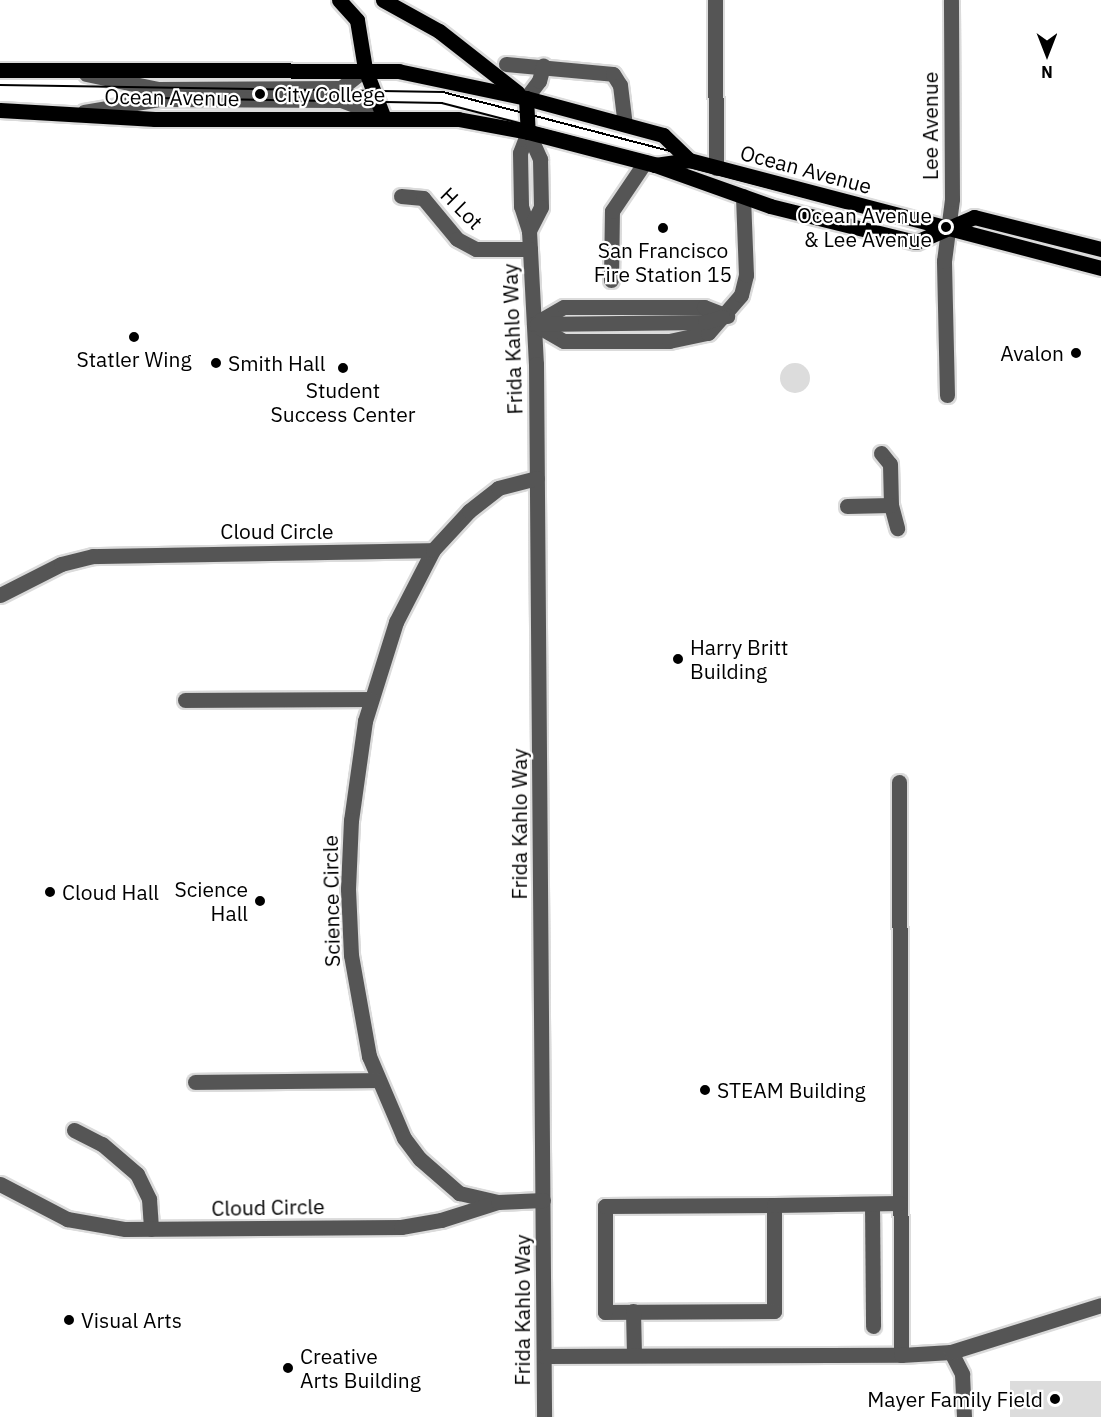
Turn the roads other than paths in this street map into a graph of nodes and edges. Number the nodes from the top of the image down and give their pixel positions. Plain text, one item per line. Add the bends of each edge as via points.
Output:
1 (339, 0) edge
2 (383, 0) edge
3 (716, 0) edge
4 (951, 0) edge
5 (506, 63) dead end
6 (543, 66) junction
7 (366, 69) junction
8 (0, 70) edge
9 (526, 98) junction
10 (0, 110) edge
11 (383, 116) junction
12 (527, 124) junction
13 (625, 124) junction
14 (689, 160) junction
15 (650, 163) junction
16 (716, 168) junction
17 (401, 196) dead end
18 (743, 196) junction
19 (948, 228) junction
20 (530, 249) junction
21 (1101, 249) edge
22 (1101, 268) edge
23 (611, 280) dead end
24 (727, 316) junction
25 (534, 324) junction
26 (947, 395) dead end
27 (881, 453) dead end
28 (537, 478) junction
29 (891, 505) junction
30 (847, 506) dead end
31 (897, 528) dead end
32 (433, 550) junction
33 (0, 595) edge
34 (370, 699) junction
35 (185, 700) dead end
36 (899, 782) dead end
37 (377, 1080) junction
38 (195, 1082) dead end
39 (74, 1130) dead end
40 (0, 1184) edge
41 (543, 1200) junction
42 (498, 1202) junction
43 (872, 1203) junction
44 (899, 1203) junction
45 (774, 1205) junction
46 (151, 1228) junction
47 (1101, 1305) edge
48 (633, 1311) junction
49 (873, 1326) dead end
50 (951, 1352) junction
51 (634, 1355) junction
52 (901, 1355) junction
53 (544, 1356) junction
54 (544, 1417) edge
55 (964, 1417) edge

1 - 7 main road via 357,20
2 - 9 main road via 439,31
3 - 16 street
4 - 19 street, Lee Avenue via 952,199
5 - 6 street
6 - 9 street via 539,81
6 - 13 street via 613,74 620,85
7 - 8 main road, Ocean Avenue
7 - 9 main road, Ocean Avenue via 424,76
7 - 11 main road
9 - 12 main road
9 - 13 main road, Ocean Avenue
10 - 11 main road, Ocean Avenue via 155,119
11 - 12 main road, Ocean Avenue
12 - 15 main road, Ocean Avenue
12 - 20 street, Frida Kahlo Way via 540,159 541,207 529,231
13 - 14 main road, Ocean Avenue via 663,135
14 - 15 main road, Ocean Avenue
14 - 16 main road, Ocean Avenue
15 - 18 main road, Ocean Avenue
15 - 23 street via 612,211
16 - 19 main road, Ocean Avenue
17 - 20 street, H Lot via 423,198 457,239 476,249
18 - 19 main road, Ocean Avenue via 916,242
18 - 24 street via 746,275 741,295
19 - 21 main road, Ocean Avenue via 974,217
19 - 22 main road, Ocean Avenue
19 - 26 street, Lee Avenue via 944,261
20 - 25 street, Frida Kahlo Way
24 - 25 street via 704,307 564,307
24 - 25 street via 708,333 669,341 564,341
25 - 28 street, Frida Kahlo Way
27 - 29 street via 890,464
28 - 32 street via 498,488 469,511
28 - 41 street, Frida Kahlo Way
29 - 30 street
29 - 31 street
32 - 33 street, Cloud Circle via 93,556 61,564
32 - 34 street, Science Circle via 400,612
34 - 35 street
34 - 37 street, Science Circle via 354,785 348,889 355,988
36 - 44 street
37 - 38 street
37 - 42 street, Science Circle via 392,1114 420,1159 459,1193
39 - 46 street via 102,1144 137,1174 149,1199
40 - 46 street, Cloud Circle via 67,1219 94,1226
41 - 42 street, Cloud Circle
41 - 53 street, Frida Kahlo Way
42 - 46 street, Cloud Circle via 441,1220 401,1227
43 - 44 street
43 - 45 street
43 - 49 street
44 - 52 street
45 - 48 street via 774,1311
45 - 48 street via 604,1206 605,1312
47 - 50 street
48 - 51 street
50 - 52 street
50 - 55 street via 962,1374
51 - 52 street
51 - 53 street
53 - 54 street, Frida Kahlo Way

